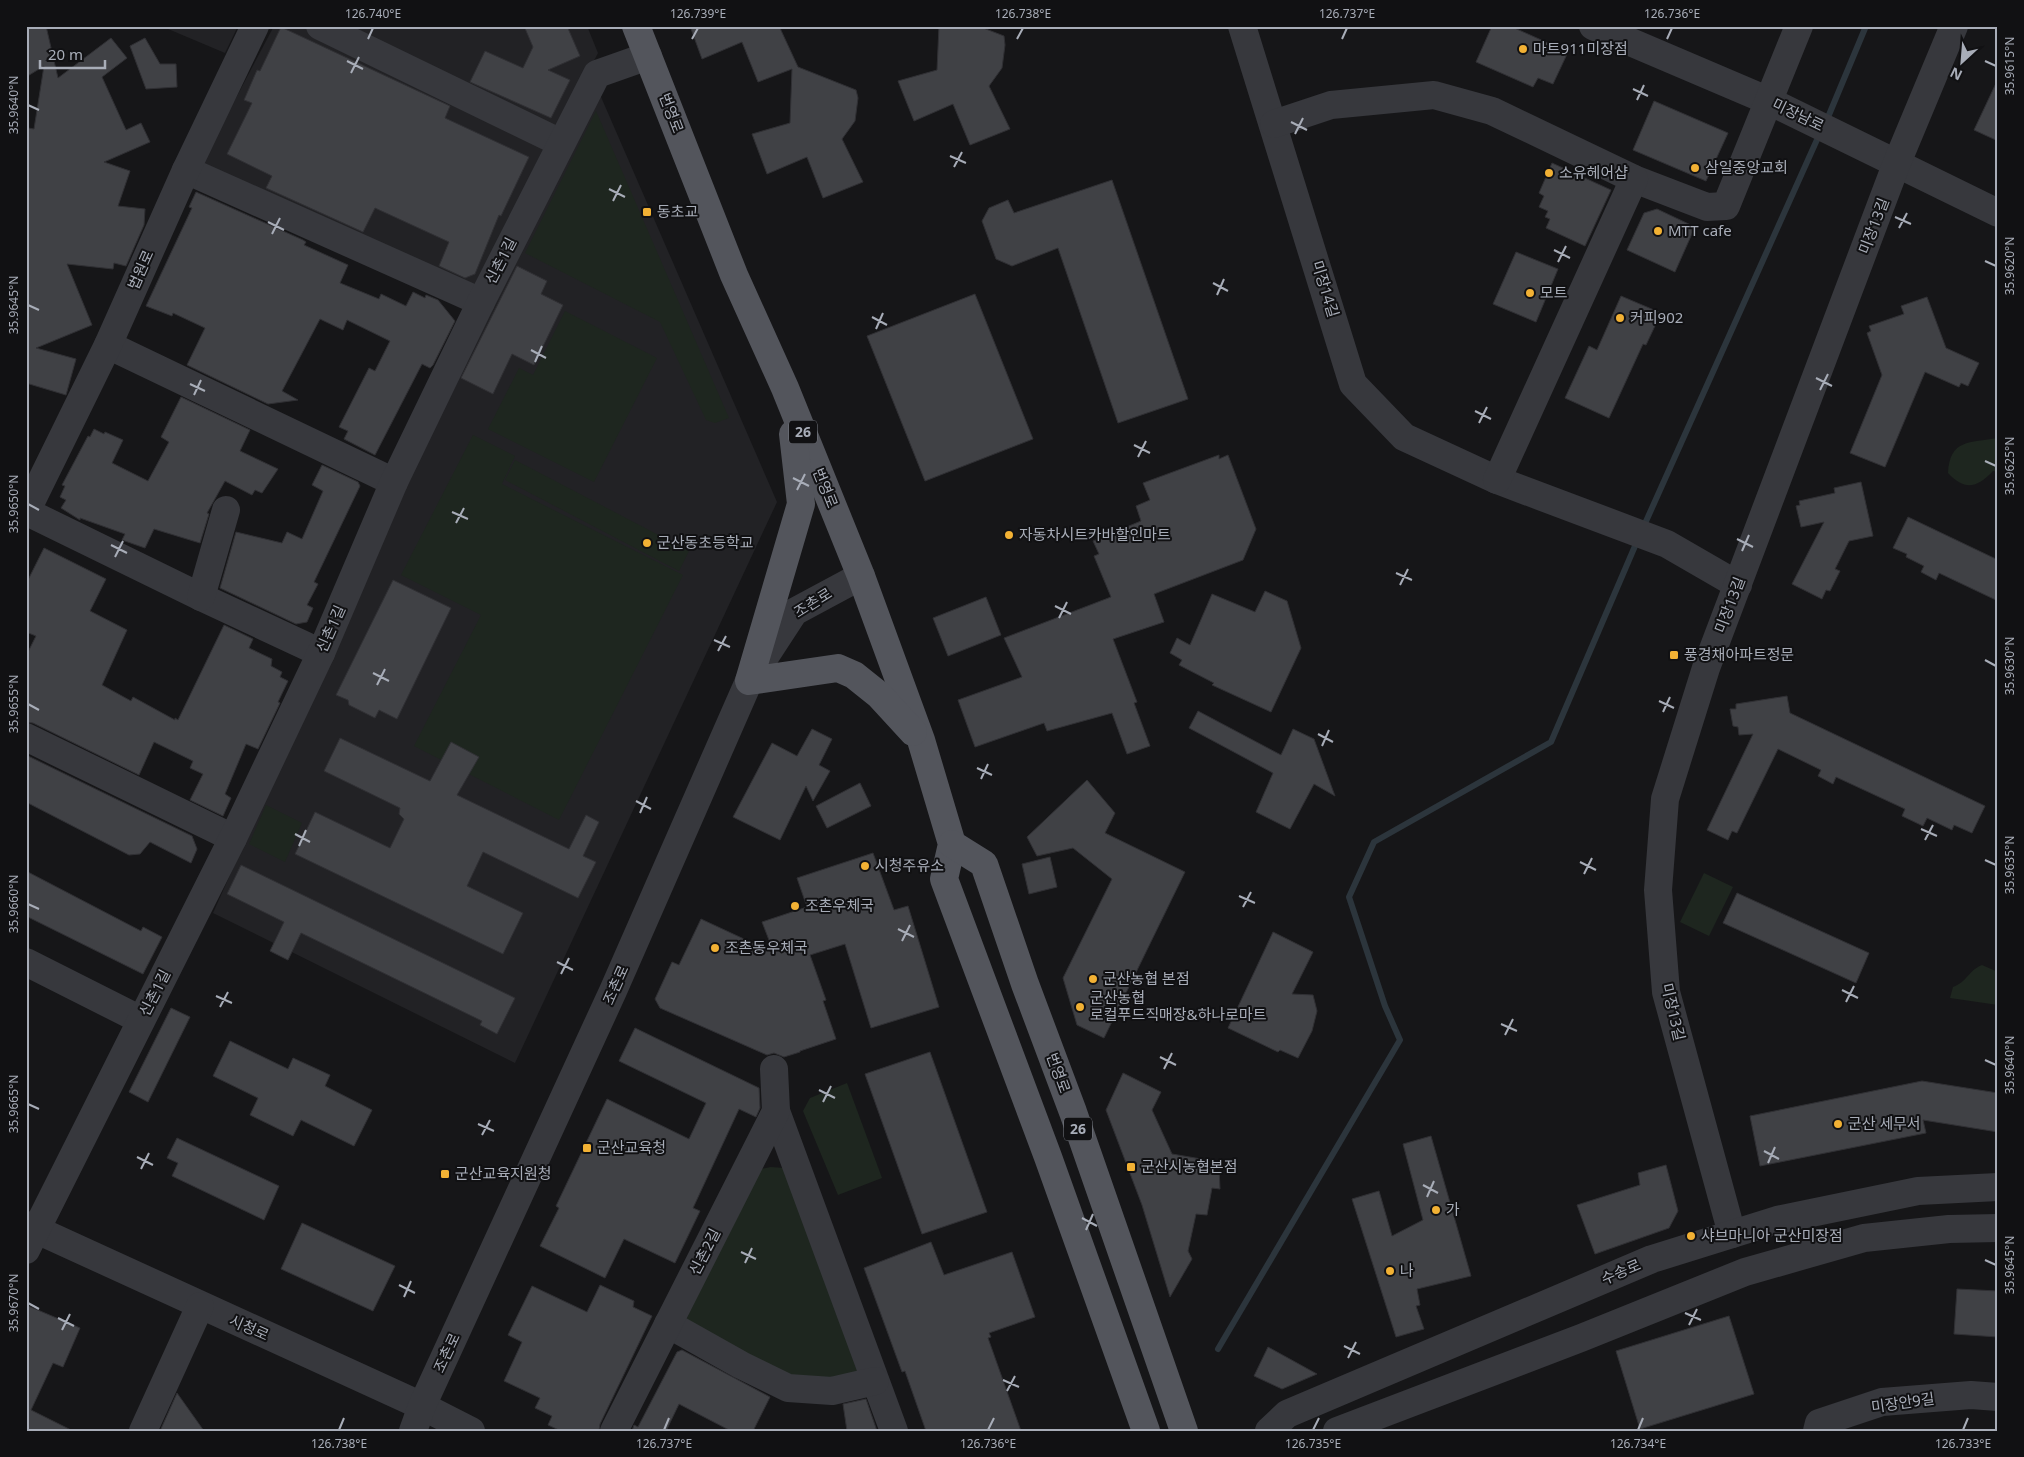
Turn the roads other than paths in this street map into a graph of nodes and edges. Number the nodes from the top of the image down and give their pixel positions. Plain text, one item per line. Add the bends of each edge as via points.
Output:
1 (255, 26) edge
2 (320, 26) edge
3 (636, 26) edge
4 (1242, 26) edge
5 (1593, 26) edge
6 (1799, 26) edge
7 (1954, 26) edge
8 (648, 56) junction
9 (1769, 101) junction
10 (1274, 124) junction
11 (561, 142) junction
12 (1896, 165) junction
13 (186, 170) junction
14 (1634, 179) junction
15 (1998, 213) edge
16 (481, 302) junction
17 (108, 345) junction
18 (785, 388) junction
19 (1497, 480) junction
20 (394, 482) junction
21 (226, 510) dead end
22 (26, 512) edge
23 (861, 576) junction
24 (1738, 585) junction
25 (201, 597) junction
26 (320, 652) junction
27 (749, 681) junction
28 (26, 737) edge
29 (921, 740) junction
30 (233, 838) junction
31 (952, 844) junction
32 (26, 962) edge
33 (141, 1020) junction
34 (774, 1069) dead end
35 (776, 1111) junction
36 (1998, 1187) edge
37 (1998, 1228) edge
38 (1732, 1234) junction
39 (29, 1235) edge
40 (200, 1306) junction
41 (668, 1324) junction
42 (875, 1381) junction
43 (1998, 1397) edge
44 (417, 1419) edge
45 (143, 1431) edge
46 (471, 1431) edge
47 (614, 1431) edge
48 (894, 1431) edge
49 (1146, 1431) edge
50 (1184, 1431) edge
51 (1269, 1431) edge
52 (1337, 1431) edge
53 (1817, 1431) edge

1 - 13 street, 법원로
2 - 11 street
3 - 8 main road, 번영로 / 26
4 - 10 street, 미장14길
5 - 9 street, 미장남로
6 - 9 street
7 - 12 street, 미장13길
8 - 11 street, 신촌1길 via 597,74
8 - 18 main road, 번영로 / 26 via 734,275
9 - 12 street, 미장남로 via 1872,150
9 - 14 street via 1726,206 1707,207
10 - 14 street via 1330,105 1434,95 1492,111
10 - 19 street, 미장14길 via 1354,384 1404,437
11 - 16 street, 신촌1길
12 - 15 street, 미장남로
12 - 24 street, 미장13길
13 - 16 street
13 - 17 street, 법원로
14 - 19 street
16 - 20 street, 신촌1길
17 - 20 street
17 - 22 street, 법원로
18 - 23 main road, 번영로 / 26
18 - 27 main road via 801,504
19 - 24 street, 미장14길 via 1667,544
20 - 26 street, 신촌1길
21 - 25 street
22 - 25 street
23 - 27 street, 조촌로 via 794,612
23 - 29 main road, 번영로 / 26
24 - 38 street, 미장13길 via 1706,668 1664,800 1658,890 1666,992
25 - 26 street
26 - 30 street, 신촌1길
27 - 29 main road via 838,668 854,675 879,695
27 - 44 street, 조촌로 via 613,991
28 - 30 street
29 - 31 main road, 번영로 / 26
30 - 33 street, 신촌1길
31 - 49 main road, 번영로 / 26 via 944,879
31 - 50 main road, 번영로 / 26 via 984,864
32 - 33 street
33 - 39 street, 신촌1길
34 - 35 street, 신촌2길
35 - 41 street, 신촌2길
35 - 42 street
36 - 38 street, 수송로 via 1918,1191 1778,1220
37 - 52 street via 1949,1229 1864,1238 1745,1272
38 - 51 street, 수송로 via 1652,1259 1287,1414
39 - 40 street, 시청로
40 - 44 street, 시청로
40 - 45 street
41 - 42 street via 788,1388 832,1390
41 - 47 street, 신촌2길
42 - 48 street
43 - 53 street, 미장안9길 via 1971,1395 1882,1402 1819,1423
44 - 46 street, 시청로

